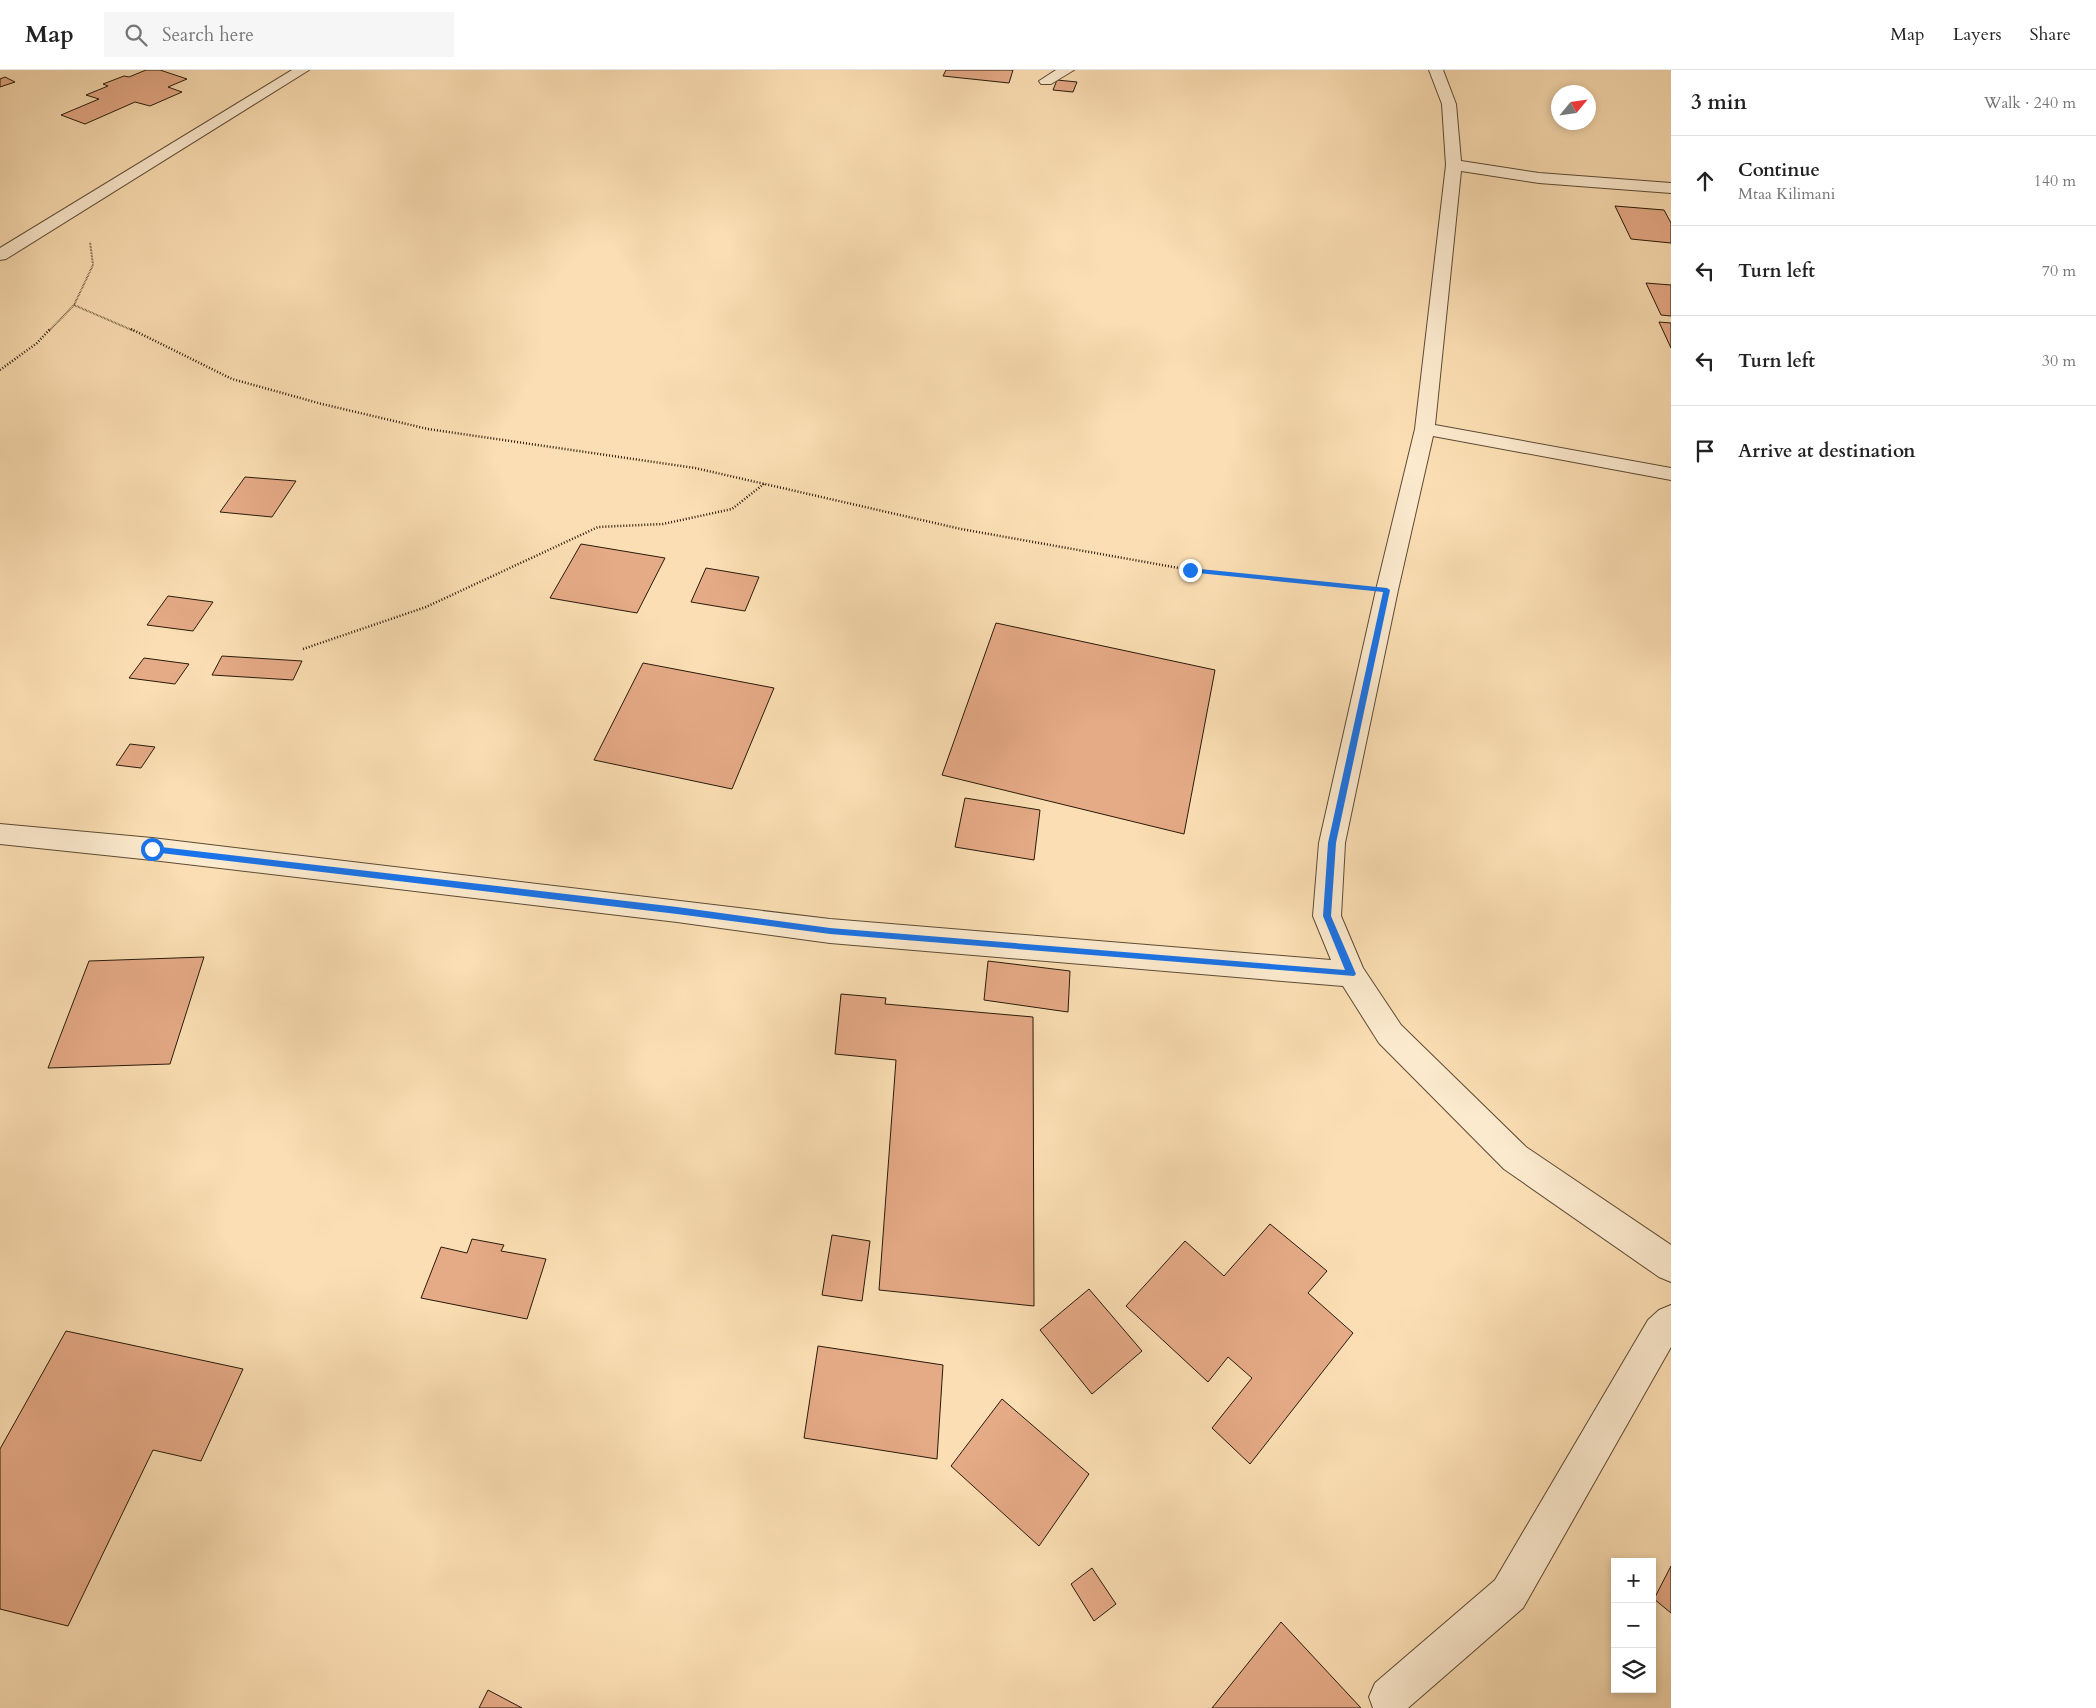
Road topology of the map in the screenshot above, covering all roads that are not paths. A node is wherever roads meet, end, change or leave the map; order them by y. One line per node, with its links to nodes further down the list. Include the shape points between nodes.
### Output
1 (302, 70): 7 (street)
2 (1067, 70): 4 (street)
3 (1436, 70): 5 (street, via 1449,104)
4 (1046, 81)
5 (1454, 165): 6 (street, via 1539,178); 8 (street)
6 (1671, 188)
7 (0, 256)
8 (1426, 429): 9 (street); 11 (street, via 1332,843 1327,916)
9 (1671, 474)
10 (0, 834): 11 (street, via 152,849 830,931)
11 (1351, 974): 12 (street, via 1390,1034 1515,1158)
12 (1671, 1266)
13 (1671, 1322): 14 (street, via 1660,1332 1509,1594)
14 (1390, 1697)

